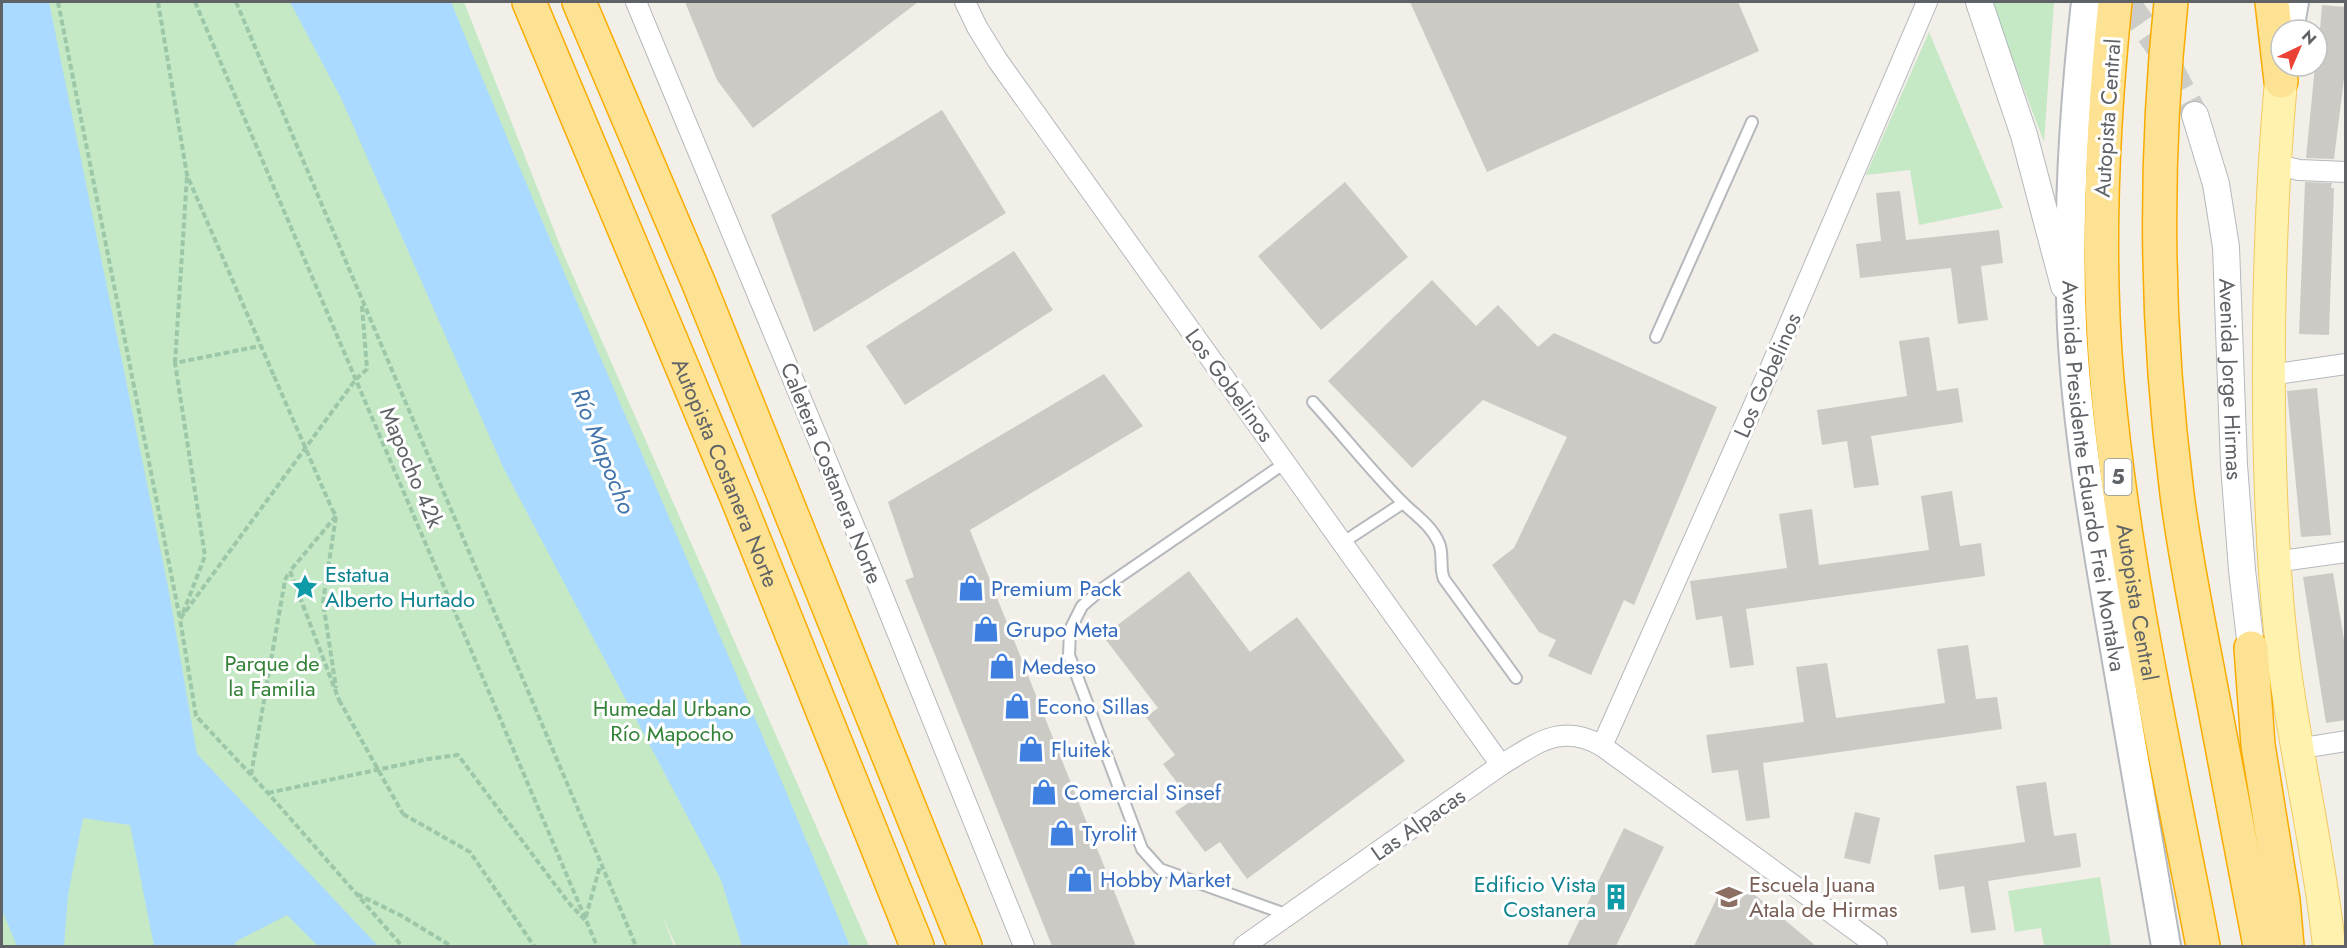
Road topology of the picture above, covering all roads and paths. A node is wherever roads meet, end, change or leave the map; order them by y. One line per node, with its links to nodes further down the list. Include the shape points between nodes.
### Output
1 (58, 2): 40 (path)
2 (158, 2): 23 (path)
3 (195, 2): 31 (path, Mapocho 42k)
4 (236, 2): 24 (path)
5 (529, 2): 60 (highway, Autopista Costanera Norte, via 738,500)
6 (579, 2): 61 (highway, Autopista Costanera Norte, via 699,284)
7 (636, 2): 62 (street, Caletera Costanera Norte)
8 (965, 2): 33 (street, Los Gobelinos, via 998,61)
9 (1927, 2): 45 (street, Los Gobelinos, via 1770,369)
10 (1979, 2): 25 (street, via 2024,135 2054,242)
11 (2086, 2): 25 (main road, Avenida Presidente Eduardo Frei Montalva, via 2073,174)
12 (2115, 2): 66 (highway, Autopista Central / 5, via 2104,123 2101,218 2107,378 2127,544)
13 (2171, 2): 67 (highway, via 2159,199 2160,295 2169,423 2188,567)
14 (2272, 2): 16 (highway)
15 (2294, 2): 17 (main road)
16 (2274, 18)
17 (2291, 18)
18 (2282, 78): 21 (main road)
19 (2195, 115): 41 (street, Avenida Jorge Hirmas, via 2216,184 2226,247 2237,517)
20 (1752, 122): 26 (lane)
21 (2274, 164): 22 (street, via 2299,170); 30 (main road)
22 (2346, 172)
23 (187, 175): 27 (path); 28 (path)
24 (361, 301): 31 (path, via 367,369); 50 (path)
25 (2072, 326): 65 (main road, Avenida Presidente Eduardo Frei Montalva, via 2094,525)
26 (1656, 337)
27 (260, 346): 28 (path); 35 (path, bridge)
28 (175, 363): 40 (path, via 205,556)
29 (2346, 364): 30 (street)
30 (2269, 375): 38 (main road)
31 (356, 379): 40 (path); 53 (path, Mapocho 42k)
32 (1313, 402): 34 (lane)
33 (1285, 463): 36 (street, Los Gobelinos); 52 (lane, via 1082,606 1070,630 1069,655 1142,849 1160,869)
34 (1403, 503): 36 (lane); 42 (lane, via 1426,524 1439,544 1444,579)
35 (336, 516): 39 (path); 43 (path, via 323,602)
36 (1342, 543): 47 (street, Los Gobelinos)
37 (2346, 552): 38 (street)
38 (2275, 562): 46 (main road)
39 (290, 571): 43 (path); 48 (path, via 285,580)
40 (180, 619): 48 (path, via 196,716)
41 (2252, 648): 54 (main road); 68 (highway, via 2258,745)
42 (1516, 678)
43 (337, 695): 57 (path, bridge, via 403,814 470,852)
44 (2346, 741): 46 (street)
45 (1602, 746): 47 (street, Las Alpacas, via 1579,736 1556,736); 64 (street, Las Alpacas)
46 (2296, 749): 54 (main road)
47 (1501, 765): 52 (street, Las Alpacas)
48 (251, 775): 49 (path)
49 (268, 793): 51 (path); 53 (path, via 458,755)
50 (600, 866): 53 (path); 59 (path)
51 (353, 892): 55 (path); 56 (path)
52 (1288, 915): 63 (street, Las Alpacas)
53 (585, 920): 58 (path, Mapocho 42k)
54 (2329, 940)
55 (402, 946)
56 (451, 946)
57 (534, 946)
58 (597, 946)
59 (636, 946)
60 (917, 946)
61 (965, 946)
62 (1024, 946)
63 (1244, 946)
64 (1877, 946)
65 (2166, 946)
66 (2204, 946)
67 (2260, 946)
68 (2287, 946)

